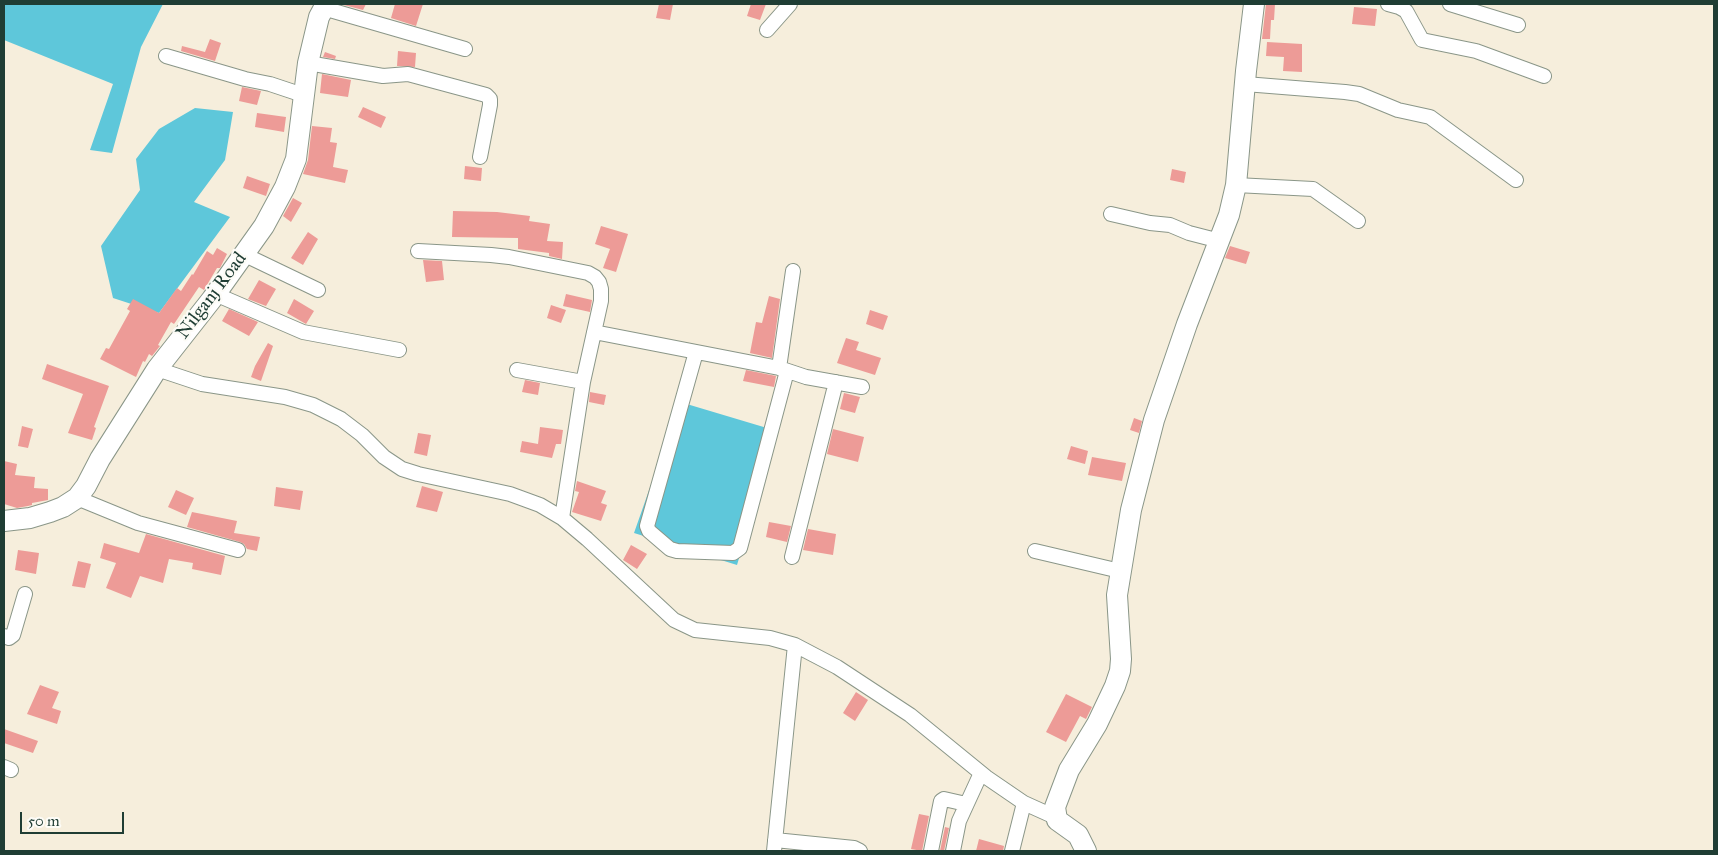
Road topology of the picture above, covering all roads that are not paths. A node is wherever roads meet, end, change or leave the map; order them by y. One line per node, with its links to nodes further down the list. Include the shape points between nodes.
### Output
1 (790, 4): 8 (street)
2 (1254, 4): 13 (street)
3 (1388, 4): 6 (street)
4 (1450, 4): 7 (street)
5 (324, 6): 9 (street); 11 (street, Nilganj Road)
6 (1407, 7): 12 (street, via 1422,40 1476,51)
7 (1518, 25)
8 (767, 30)
9 (465, 49)
10 (166, 56): 14 (street)
11 (308, 63): 14 (street, Nilganj Road); 15 (street, via 384,76 408,74 486,95 490,105)
12 (1544, 76)
13 (1245, 84): 16 (street, via 1359,94 1398,110 1430,117); 17 (street)
14 (303, 95): 22 (street, Nilganj Road, via 296,159 264,226)
15 (480, 157)
16 (1516, 180)
17 (1236, 185): 19 (street, via 1313,189); 20 (street)
18 (1111, 214): 20 (street, via 1150,224 1167,224)
19 (1358, 221)
20 (1220, 241): 41 (street, via 1154,420 1131,510)
21 (418, 250): 26 (street, via 491,255 588,273 595,277 602,289)
22 (243, 254): 24 (street); 25 (street, Nilganj Road)
23 (793, 271): 31 (street)
24 (318, 290)
25 (215, 294): 27 (street, via 303,332); 29 (street, Nilganj Road)
26 (594, 332): 28 (street); 32 (street)
27 (399, 350)
28 (696, 352): 31 (street); 31 (street, via 648,526 648,531 677,552 733,553 740,548)
29 (157, 369): 35 (street, Nilganj Road); 36 (street, via 202,384 313,405 341,419 402,469 526,498)
30 (516, 370): 32 (street)
31 (783, 370): 33 (street)
32 (582, 382): 36 (street)
33 (836, 382): 34 (street); 40 (street)
34 (862, 387)
35 (78, 498): 37 (street, via 50,512); 38 (street, via 138,523)
36 (562, 518): 44 (street, via 683,625)
37 (4, 521)
38 (238, 550)
39 (1035, 550): 41 (street)
40 (792, 557)
41 (1120, 570): 48 (street, via 1117,605 1120,671 1097,724 1069,770 1055,807)
42 (25, 594): 43 (street, via 13,634 9,638)
43 (4, 636)
44 (796, 645): 45 (street, via 837,667 910,715); 49 (street)
45 (981, 773): 46 (street); 47 (street)
46 (1024, 803): 48 (street); 53 (street)
47 (966, 804): 51 (street, via 941,801); 52 (street)
48 (1055, 817): 54 (street, via 1078,835)
49 (774, 846): 50 (street, via 854,848)
50 (860, 851)
51 (931, 851)
52 (953, 851)
53 (1012, 851)
54 (1086, 851)

